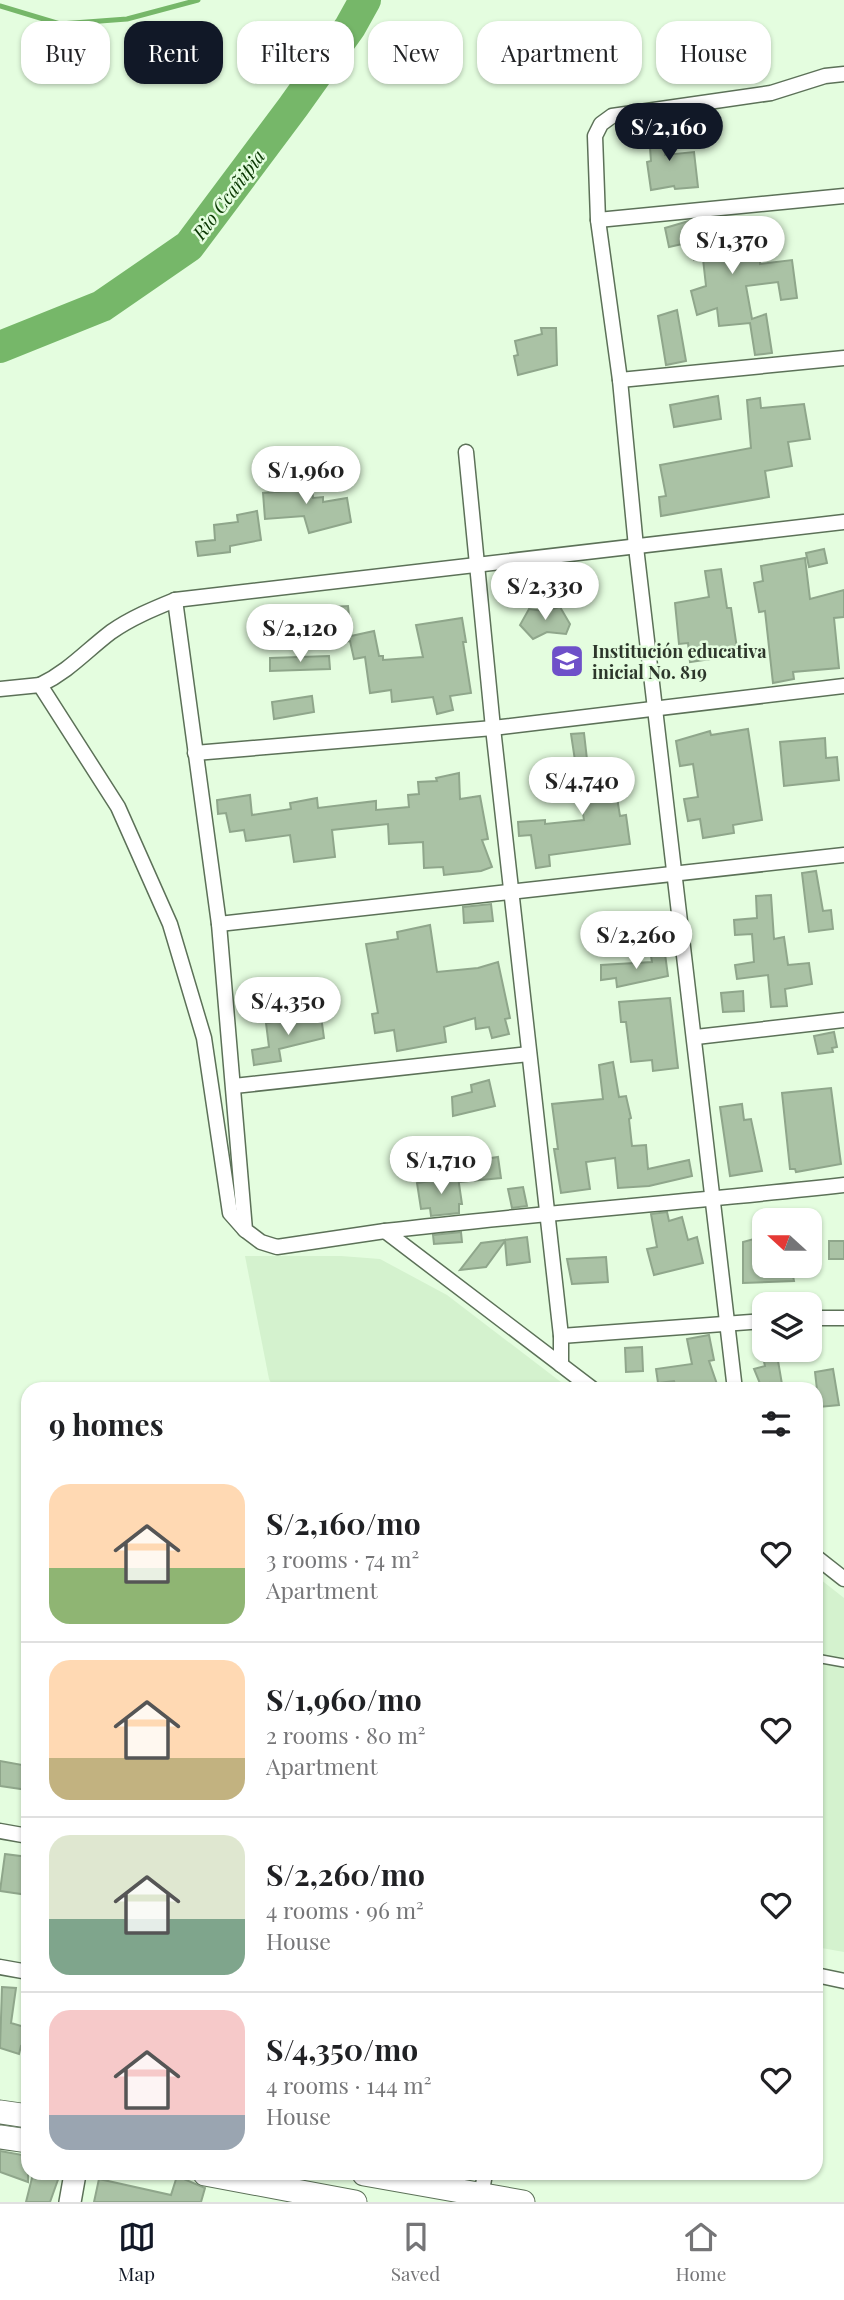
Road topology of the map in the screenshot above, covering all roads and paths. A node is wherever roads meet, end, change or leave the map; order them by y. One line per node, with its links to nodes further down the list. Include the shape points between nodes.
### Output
1 (844, 74): 3 (street, via 771,93 612,116 595,136)
2 (844, 196): 3 (street)
3 (598, 219): 5 (street)
4 (844, 358): 5 (street)
5 (620, 380): 8 (street)
6 (466, 452): 9 (street)
7 (844, 522): 8 (street)
8 (636, 547): 9 (street); 14 (street)
9 (478, 565): 10 (street); 15 (street)
10 (175, 600): 11 (street, via 112,632 64,673); 16 (street)
11 (40, 685): 13 (street); 28 (street, via 118,807 170,924 204,1038 230,1213)
12 (844, 686): 14 (street)
13 (0, 689)
14 (657, 709): 15 (street); 18 (street)
15 (493, 728): 16 (street); 19 (street)
16 (195, 753): 20 (street)
17 (844, 855): 18 (street)
18 (674, 875): 19 (street); 22 (street)
19 (512, 891): 20 (street); 23 (street)
20 (219, 924): 24 (street)
21 (844, 1020): 22 (street)
22 (696, 1037): 26 (street)
23 (529, 1054): 24 (street); 27 (street)
24 (234, 1086): 28 (street)
25 (844, 1185): 26 (street)
26 (713, 1200): 27 (street); 33 (street)
27 (545, 1213): 29 (street); 34 (street)
28 (246, 1230): 29 (street, via 277,1247)
29 (385, 1231): 35 (street)
30 (822, 1318): 31 (street)
31 (844, 1318)
32 (752, 1322): 33 (street)
33 (726, 1323): 34 (street); 37 (street)
34 (561, 1336): 35 (street)
35 (561, 1364): 36 (street)
36 (584, 1382)
37 (734, 1382)
38 (823, 1562): 39 (street)
39 (844, 1579)
40 (823, 1659): 41 (lane)
41 (844, 1663)
42 (0, 1831): 43 (street)
43 (21, 1835)
44 (0, 1967): 45 (street)
45 (21, 1971)
46 (823, 1976): 47 (street)
47 (844, 1981)
48 (0, 2112): 49 (main road)
49 (21, 2115)
50 (0, 2137): 51 (main road)
51 (21, 2140)
52 (74, 2180): 56 (main road)
53 (237, 2180): 57 (main road)
54 (408, 2180): 55 (main road)
55 (482, 2190): 58 (main road)
56 (70, 2202)
57 (355, 2202)
58 (523, 2202)

